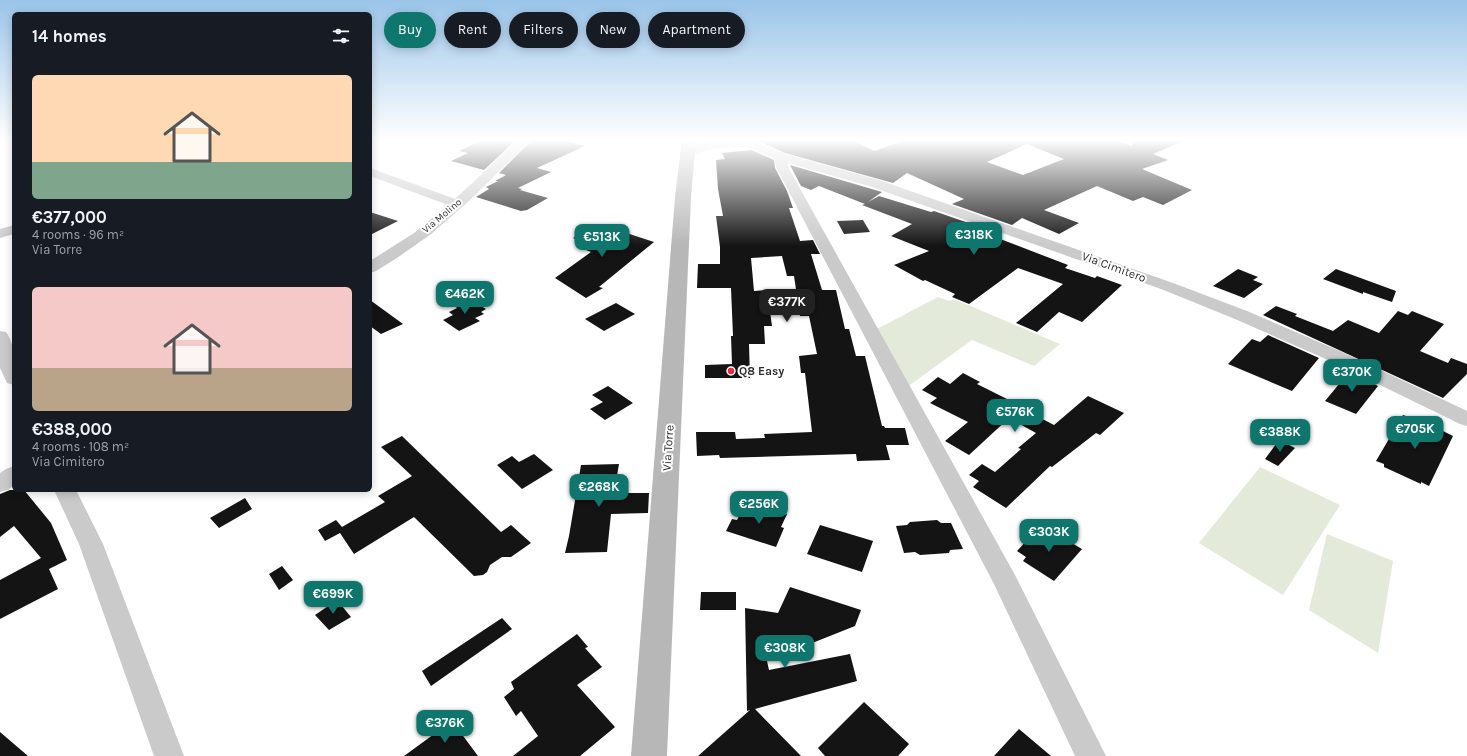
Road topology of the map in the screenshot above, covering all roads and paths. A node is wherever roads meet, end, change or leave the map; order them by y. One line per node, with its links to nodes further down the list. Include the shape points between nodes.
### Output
1 (379, 175): 6 (street)
2 (488, 175): 6 (street, Via Molino)
3 (686, 175): 17 (main road, Via Torre)
4 (786, 175): 18 (street, via 1006,582)
5 (847, 175): 12 (street, Via Cimitero, via 1167,286 1241,315 1342,359)
6 (457, 204): 9 (street, Via Molino, via 426,231)
7 (12, 230): 8 (street)
8 (0, 234)
9 (372, 267)
10 (0, 336): 11 (street)
11 (12, 374)
12 (1467, 419)
13 (12, 475): 14 (street)
14 (0, 484)
15 (66, 492): 16 (street, via 91,544)
16 (169, 756)
17 (649, 756)
18 (1091, 756)

